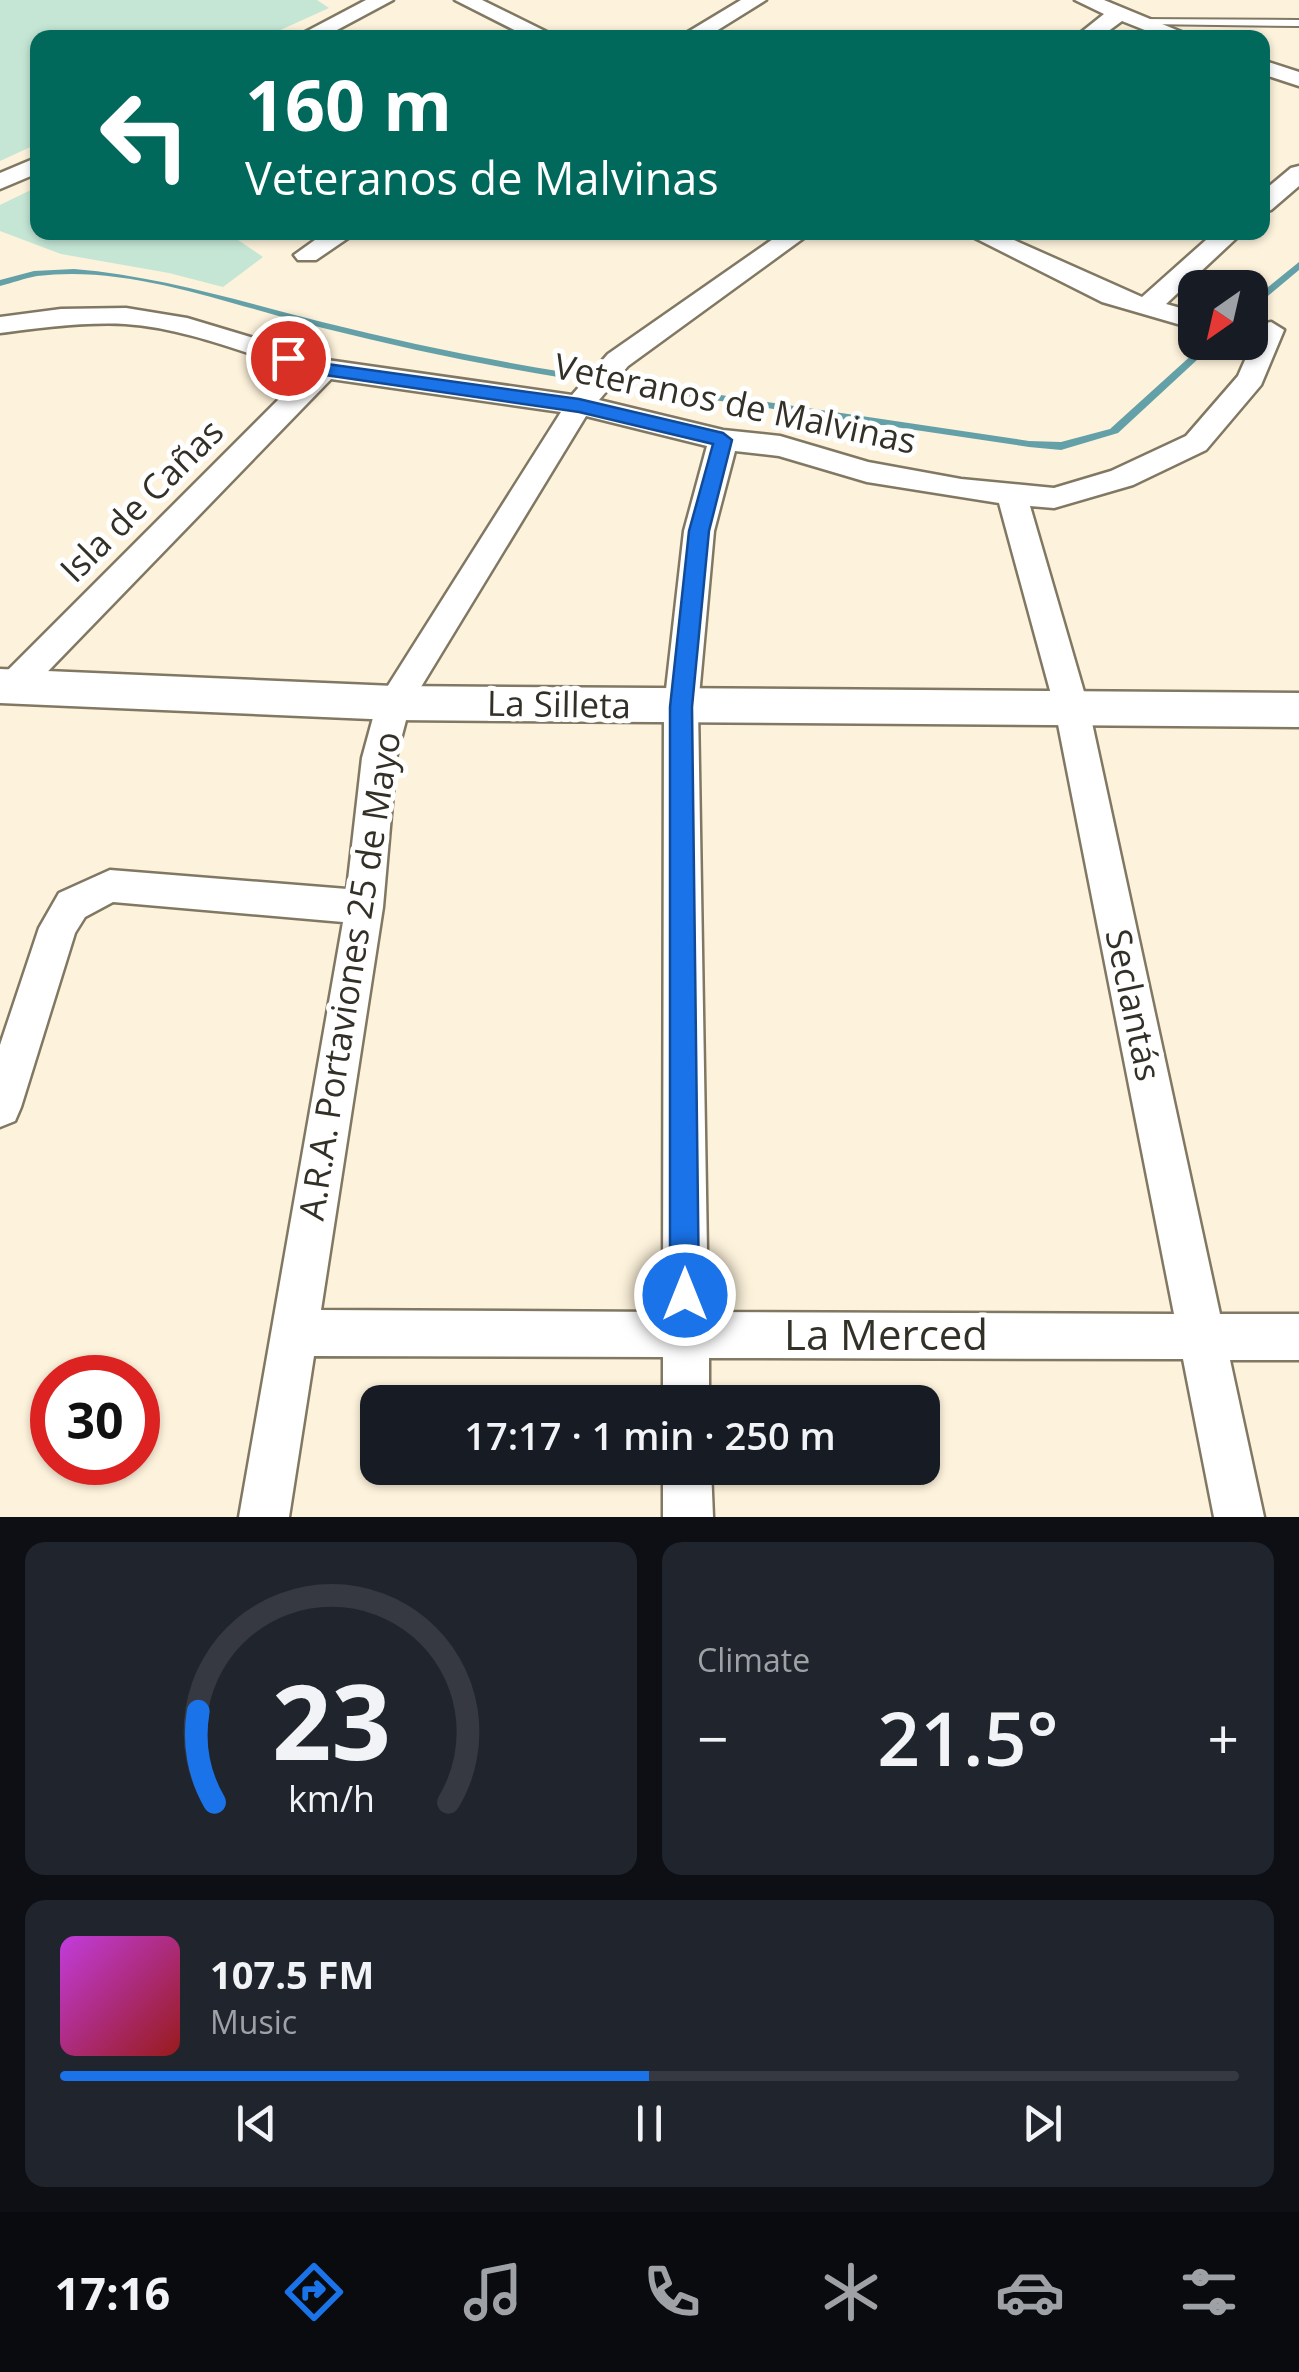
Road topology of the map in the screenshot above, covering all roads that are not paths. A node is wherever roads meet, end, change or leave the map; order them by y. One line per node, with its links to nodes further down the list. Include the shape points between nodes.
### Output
1 (383, 0): 8 (street)
2 (465, 0): 9 (street)
3 (756, 0): 10 (street)
4 (1084, 0): 5 (street)
5 (1128, 6): 6 (street); 11 (street)
6 (1143, 22): 7 (lane); 12 (street)
7 (1299, 23)
8 (321, 30)
9 (531, 30)
10 (702, 30)
11 (1095, 30)
12 (1164, 30)
13 (1270, 69): 14 (street)
14 (1299, 80)
15 (30, 168): 17 (street)
16 (1299, 174): 18 (street)
17 (0, 182)
18 (1270, 198)
19 (332, 240): 23 (street)
20 (789, 240): 29 (street, A.R.A. Portaviones 25 de Mayo, via 618,360)
21 (992, 240): 24 (street)
22 (1222, 240): 24 (street)
23 (307, 255)
24 (1144, 308): 25 (street)
25 (1178, 317)
26 (0, 325): 28 (street, Veteranos de Malvinas, via 126,316 178,324)
27 (1273, 329): 31 (street, Veteranos de Malvinas, via 1250,378 1196,443 1122,478 1054,498)
28 (325, 369): 29 (street, Veteranos de Malvinas); 32 (street, Isla de Cañas)
29 (579, 406): 30 (street, Veteranos de Malvinas); 33 (street, A.R.A. Portaviones 25 de Mayo)
30 (723, 440): 31 (street, Veteranos de Malvinas); 34 (street, via 699,531)
31 (1012, 496): 35 (street, Seclantás)
32 (6, 686): 33 (street, La Silleta)
33 (394, 702): 34 (street, La Silleta); 37 (street, A.R.A. Portaviones 25 de Mayo, via 379,758)
34 (681, 707): 35 (street, La Silleta); 40 (street)
35 (1072, 709): 36 (street, La Silleta); 41 (street, Seclantás)
36 (1299, 710)
37 (364, 907): 38 (street, via 110,886 72,905 58,928); 39 (street, A.R.A. Portaviones 25 de Mayo)
38 (0, 1107)
39 (294, 1332): 40 (street, La Merced); 45 (street, A.R.A. Portaviones 25 de Mayo)
40 (685, 1334): 41 (street, La Merced); 43 (street)
41 (1202, 1336): 42 (street, La Merced); 47 (street, Seclantás)
42 (1299, 1337)
43 (686, 1385)
44 (687, 1485): 46 (street)
45 (264, 1517)
46 (688, 1517)
47 (1239, 1517)

